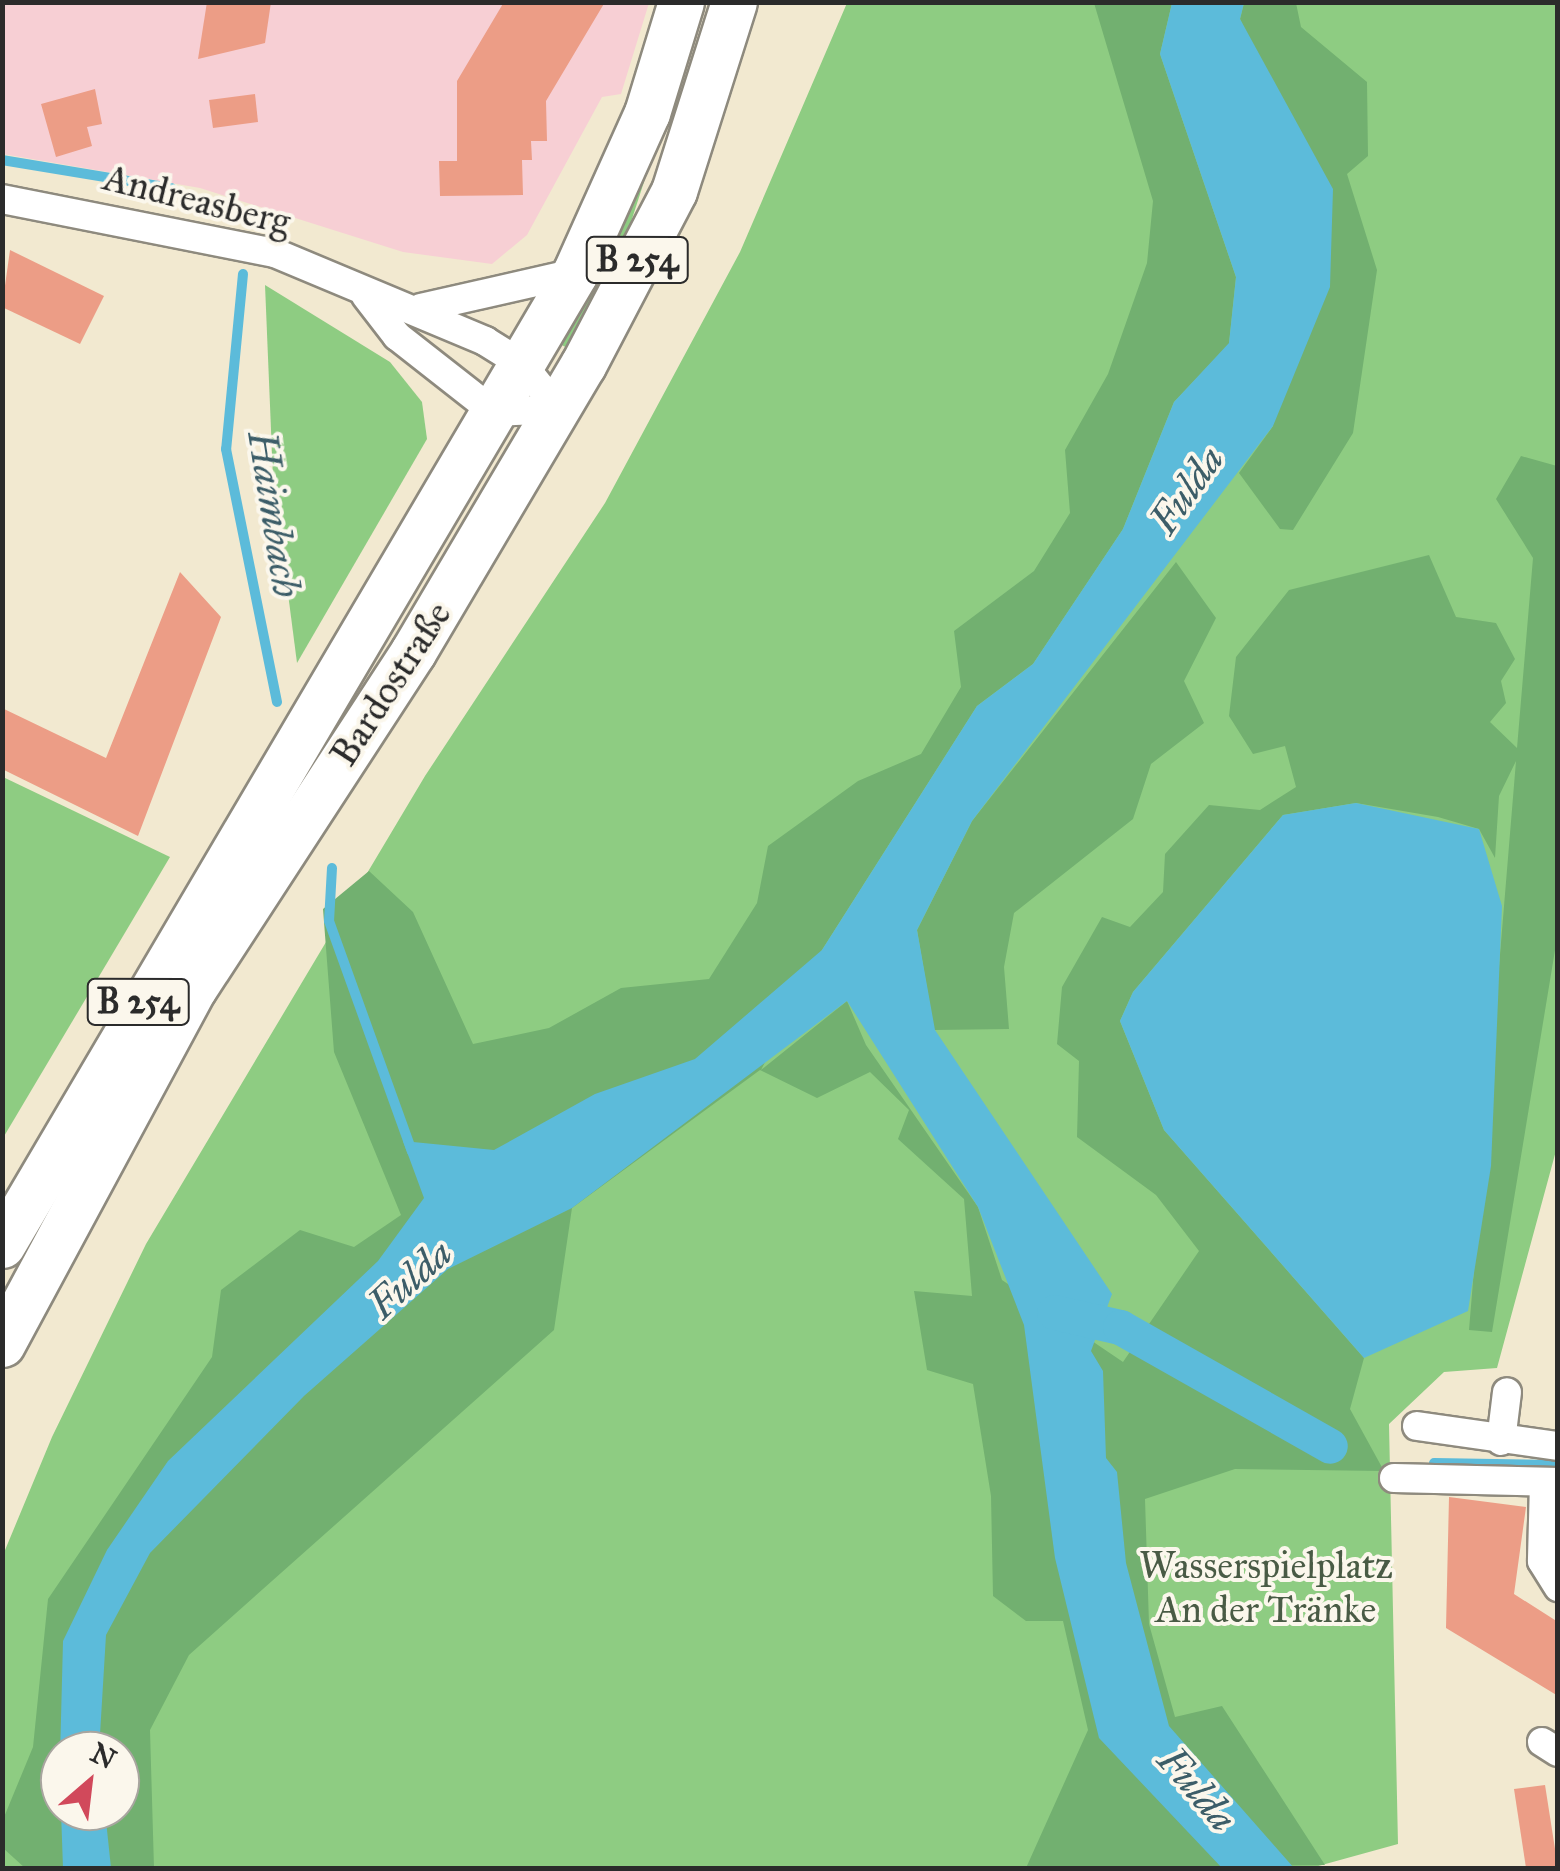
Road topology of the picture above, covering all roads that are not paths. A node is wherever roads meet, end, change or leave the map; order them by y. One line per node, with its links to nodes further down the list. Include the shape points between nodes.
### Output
1 (680, 2): 4 (main road, Bardostraße / B 254, via 647,114)
2 (734, 2): 8 (main road, Bardostraße / B 254, via 674,191)
3 (2, 199): 5 (street, Andreasberg, via 275,253)
4 (575, 273): 6 (street, Andreasberg); 7 (main road, Bardostraße / B 254)
5 (366, 296): 6 (street, Andreasberg); 9 (street, Andreasberg, via 397,336)
6 (421, 308): 7 (street, Andreasberg)
7 (522, 364): 8 (street, Andreasberg); 9 (main road, Bardostraße / B 254)
8 (558, 408): 9 (street); 11 (main road, Bardostraße / B 254, via 413,652 194,988)
9 (494, 412): 10 (main road, Bardostraße / B 254, via 279,762)
10 (2, 1244)
11 (2, 1344)
12 (1507, 1392): 14 (street)
13 (1418, 1426): 14 (street)
14 (1501, 1441): 15 (street)
15 (1558, 1446)
16 (1394, 1478): 17 (street)
17 (1551, 1482): 18 (street, via 1542,1561)
18 (1558, 1587)

